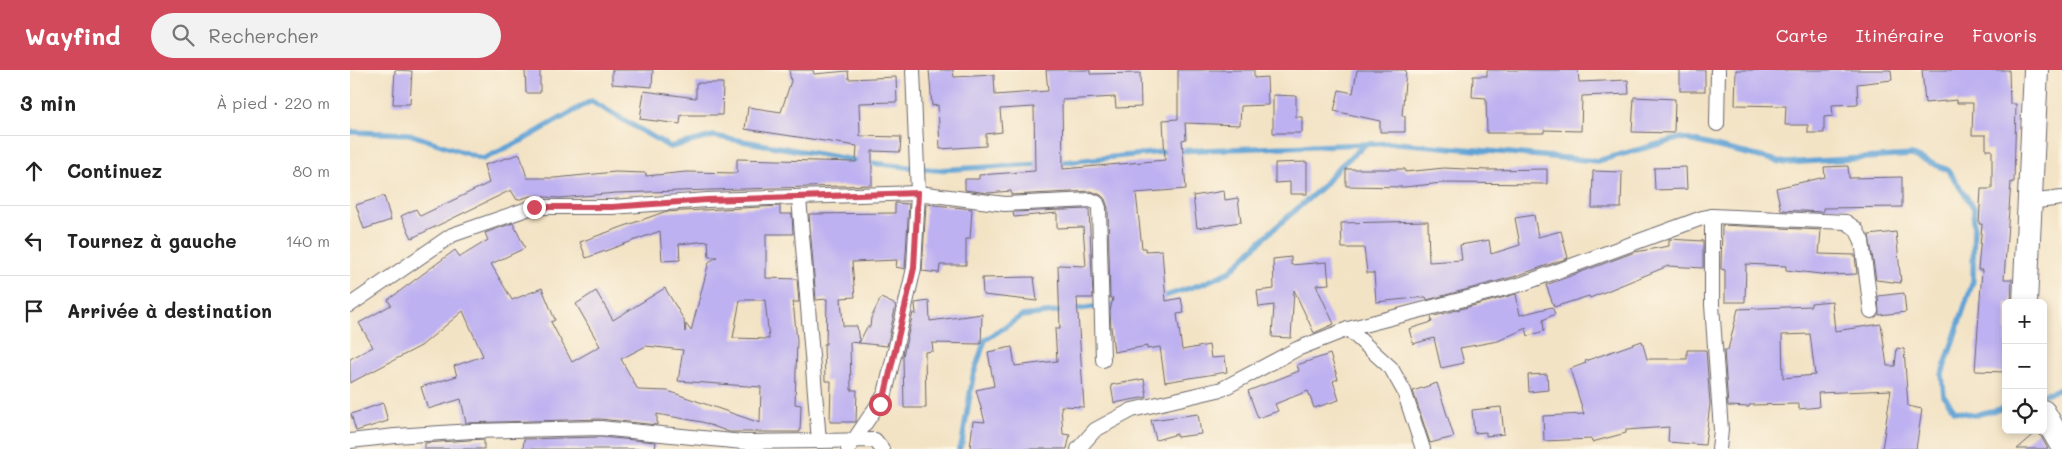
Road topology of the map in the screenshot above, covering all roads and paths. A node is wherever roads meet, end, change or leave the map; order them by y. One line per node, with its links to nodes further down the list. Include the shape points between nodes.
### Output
1 (913, 70): 5 (street)
2 (1718, 70): 4 (street)
3 (2036, 70): 8 (highway)
4 (1717, 124)
5 (918, 187): 6 (street); 14 (street, via 1004,204 1091,200 1097,203); 18 (street, via 914,268 885,394)
6 (799, 198): 11 (street, via 612,207 534,207 452,235); 17 (street)
7 (2062, 198): 8 (street)
8 (2029, 202): 10 (highway)
9 (1712, 216): 12 (street, via 1846,222 1856,229 1862,241); 13 (street, via 1522,284); 23 (street, via 1712,305 1721,430)
10 (2025, 299)
11 (350, 305)
12 (1871, 311)
13 (1348, 329): 21 (street, via 1297,349 1222,389 1132,410 1095,430); 22 (street, via 1391,368 1404,391)
14 (1103, 360)
15 (2047, 419): 19 (highway)
16 (350, 441): 17 (street, via 472,431 600,428 744,442)
17 (819, 441): 18 (street)
18 (851, 445): 20 (street, via 875,440)
19 (2062, 446)
20 (882, 449)
21 (1078, 449)
22 (1423, 449)
23 (1719, 449)

